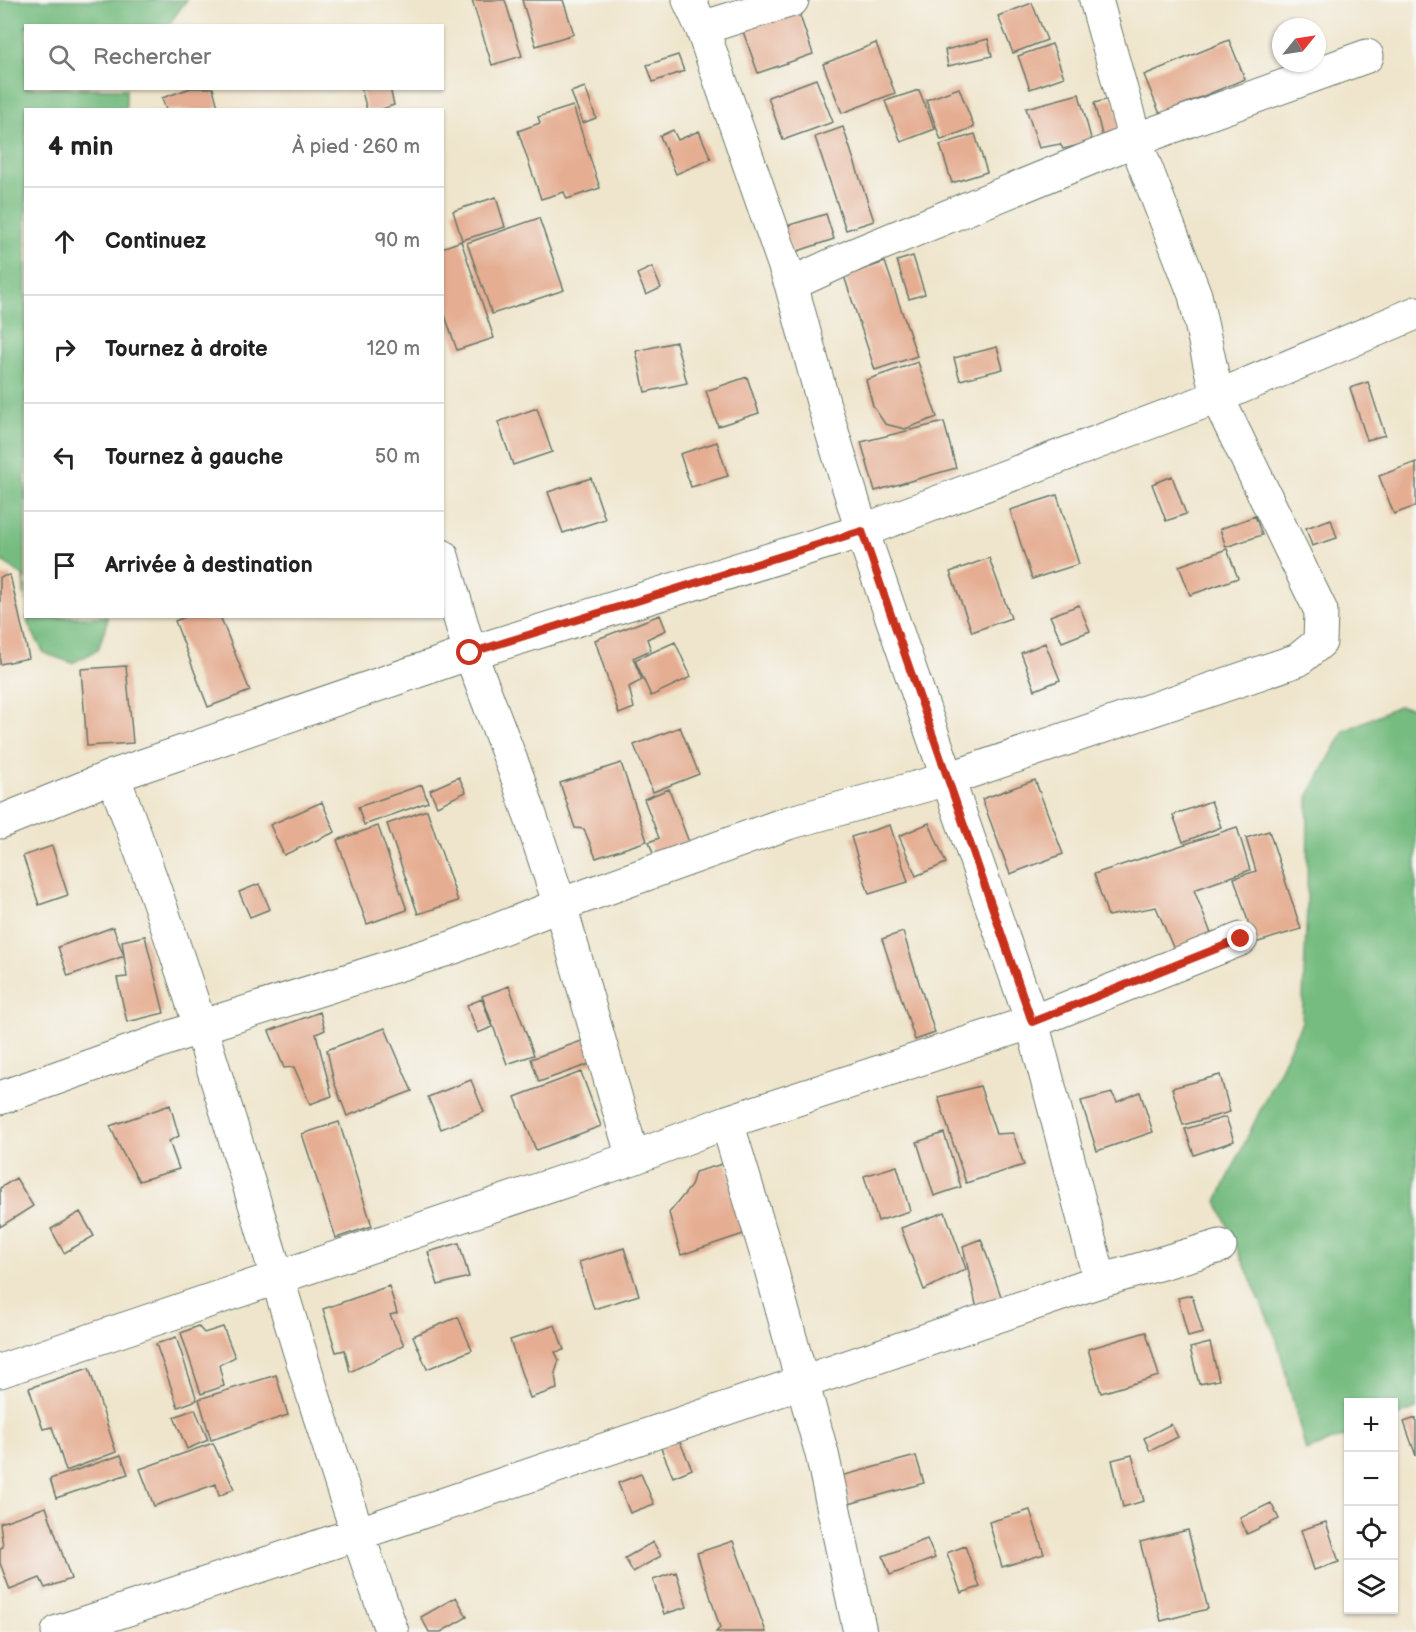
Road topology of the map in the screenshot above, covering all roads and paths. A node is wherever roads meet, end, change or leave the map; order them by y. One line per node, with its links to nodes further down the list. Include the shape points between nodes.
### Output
1 (792, 0): 3 (street)
2 (1096, 0): 5 (street)
3 (695, 14): 6 (street)
4 (1367, 56): 5 (street)
5 (1135, 140): 6 (street); 8 (street, via 1195,295)
6 (791, 284): 9 (street)
7 (1416, 313): 8 (street)
8 (1217, 397): 9 (street); 13 (street, via 1321,611 1320,642 1298,660)
9 (862, 531): 11 (street); 13 (street)
10 (444, 563): 11 (street)
11 (470, 653): 12 (street); 15 (street)
12 (113, 776): 14 (street); 18 (street)
13 (948, 779): 15 (street, via 789,823); 17 (street)
14 (0, 822)
15 (560, 905): 18 (street, via 453,947); 21 (street)
16 (1241, 939): 17 (street)
17 (1032, 1022): 20 (street); 24 (street)
18 (201, 1027): 19 (street); 23 (street)
19 (0, 1098)
20 (727, 1122): 21 (street); 26 (street)
21 (633, 1158): 23 (street)
22 (1220, 1246): 24 (street)
23 (278, 1278): 25 (street); 27 (street)
24 (1100, 1281): 26 (street)
25 (0, 1371)
26 (802, 1381): 27 (street); 30 (street, via 822,1454)
27 (357, 1534): 28 (street); 29 (street)
28 (58, 1632)
29 (392, 1632)
30 (860, 1632)

